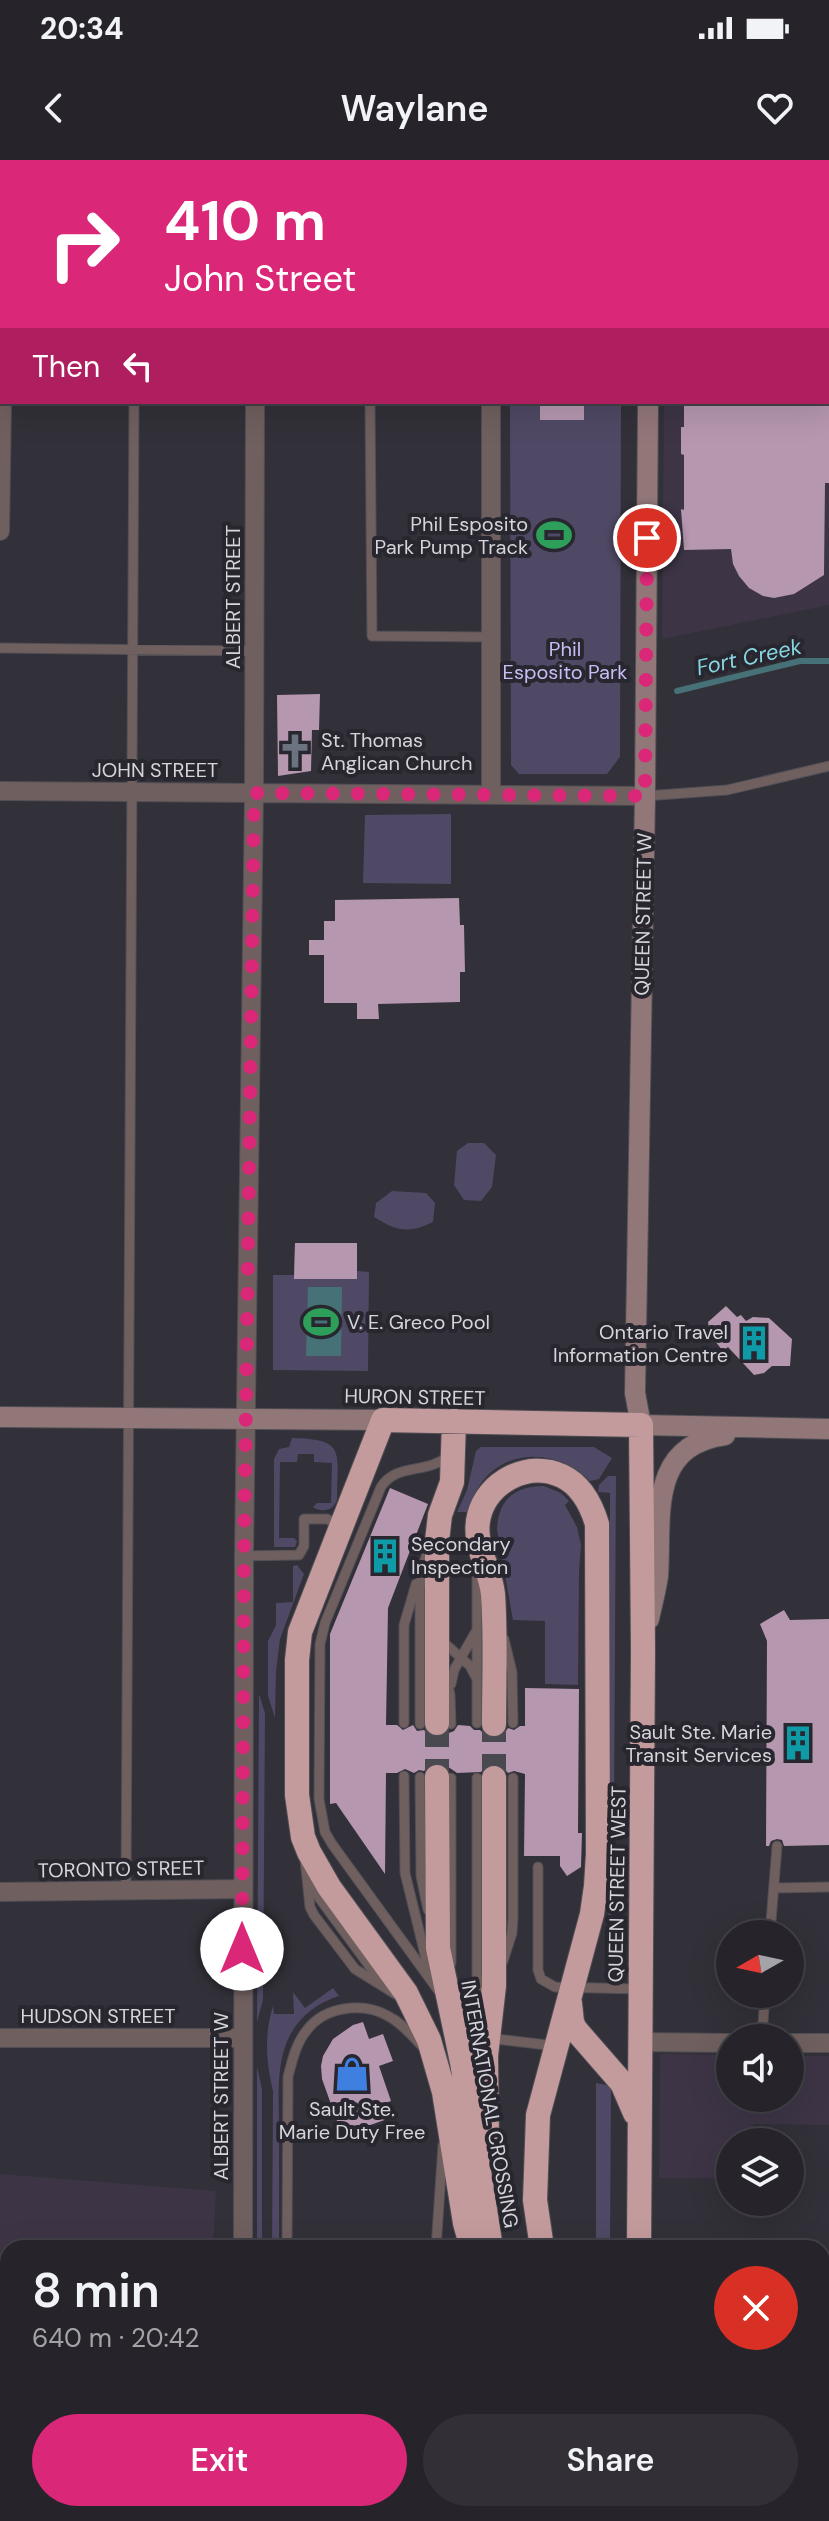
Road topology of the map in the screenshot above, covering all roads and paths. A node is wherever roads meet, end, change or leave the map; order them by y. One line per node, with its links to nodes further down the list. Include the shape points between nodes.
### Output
1 (2, 404): 7 (street)
2 (134, 404): 10 (lane)
3 (255, 404): 11 (street, ALBERT STREET)
4 (370, 404): 8 (lane, via 372,636)
5 (491, 404): 8 (street)
6 (648, 404): 17 (main road, QUEEN STREET W)
7 (0, 531)
8 (491, 637): 16 (street)
9 (0, 648): 10 (lane)
10 (132, 648): 11 (lane); 14 (lane)
11 (255, 651): 15 (street, ALBERT STREET)
12 (829, 766): 17 (lane, via 727,790)
13 (0, 791): 14 (street, JOHN STREET)
14 (131, 792): 15 (street, JOHN STREET); 19 (lane)
15 (254, 793): 16 (street, JOHN STREET); 20 (street, ALBERT STREET W)
16 (491, 793): 17 (street, JOHN STREET)
17 (645, 796): 23 (main road, QUEEN STREET W, via 635,1378)
18 (0, 1417): 19 (main road, HURON STREET)
19 (127, 1418): 20 (main road, HURON STREET); 50 (lane)
20 (246, 1419): 21 (main road, HURON STREET); 31 (street, ALBERT STREET W)
21 (383, 1420): 22 (highway, HURON STREET); 27 (highway)
22 (454, 1421): 23 (highway, HURON STREET); 26 (highway)
23 (641, 1425): 24 (main road, HURON STREET); 35 (highway, QUEEN STREET WEST)
24 (773, 1428): 25 (main road, HURON STREET); 35 (main road, via 700,1441 668,1472 659,1505 658,1578)
25 (829, 1429)
26 (454, 1446): 27 (lane, via 440,1463 402,1470); 28 (highway, via 452,1482)
27 (364, 1500): 29 (highway); 53 (lane, via 322,1634 321,1817 332,1844)
28 (440, 1515): 32 (lane); 34 (highway)
29 (342, 1526): 31 (lane, via 327,1519 304,1519 299,1555); 44 (highway, via 298,1645 297,1795)
30 (477, 1531): 33 (lane); 40 (highway, via 492,1590); 54 (highway, via 490,1492 510,1477 538,1471 573,1484 597,1524 598,1854 592,1914)
31 (244, 1556): 49 (street, ALBERT STREET W)
32 (424, 1561): 38 (lane, via 420,1588); 39 (lane, via 404,1625)
33 (477, 1627): 36 (lane); 37 (lane)
34 (437, 1632): 36 (lane); 38 (highway)
35 (643, 1650): 55 (highway, QUEEN STREET WEST)
36 (461, 1658): 37 (lane, via 474,1670); 38 (lane)
37 (478, 1684): 40 (lane)
38 (440, 1719)
39 (404, 1723)
40 (495, 1723)
41 (404, 1776): 53 (lane, via 405,1873 423,1955)
42 (436, 1777): 53 (highway, INTERNATIONAL CROSSING); 65 (lane)
43 (494, 1778): 64 (highway, via 494,1986); 64 (lane, via 477,1974)
44 (303, 1837): 56 (highway, via 324,1879 393,1972); 56 (lane, via 310,1907 348,1962 394,1993)
45 (777, 1846): 48 (lane)
46 (538, 1867): 54 (lane, via 538,1970 548,1984)
47 (829, 1887): 48 (lane)
48 (774, 1888): 52 (lane)
49 (242, 1889): 50 (street, TORONTO STREET); 58 (street, ALBERT STREET W)
50 (126, 1890): 51 (street, TORONTO STREET)
51 (0, 1892)
52 (771, 1920)
53 (437, 1975): 65 (highway, INTERNATIONAL CROSSING)
54 (571, 1988): 55 (lane); 63 (highway); 67 (highway, via 575,2029 622,2083)
55 (639, 1989): 59 (highway, QUEEN STREET WEST)
56 (418, 2017): 66 (highway)
57 (0, 2038): 58 (street, HUDSON STREET)
58 (243, 2038): 69 (street, ALBERT STREET W)
59 (639, 2042): 60 (street); 67 (highway, QUEEN STREET WEST)
60 (716, 2043)
61 (804, 2043): 62 (street)
62 (829, 2043)
63 (555, 2046): 64 (lane); 73 (highway, via 536,2134 535,2200)
64 (487, 2047): 68 (highway)
65 (462, 2062): 68 (highway, INTERNATIONAL CROSSING)
66 (446, 2103): 70 (lane, via 422,2046 400,2023 369,2009 347,2008 314,2022 301,2039 288,2077); 71 (lane); 72 (highway)
67 (639, 2131): 74 (highway, QUEEN STREET WEST)
68 (489, 2238)
69 (243, 2240)
70 (287, 2240)
71 (436, 2240)
72 (470, 2240)
73 (541, 2240)
74 (639, 2240)

